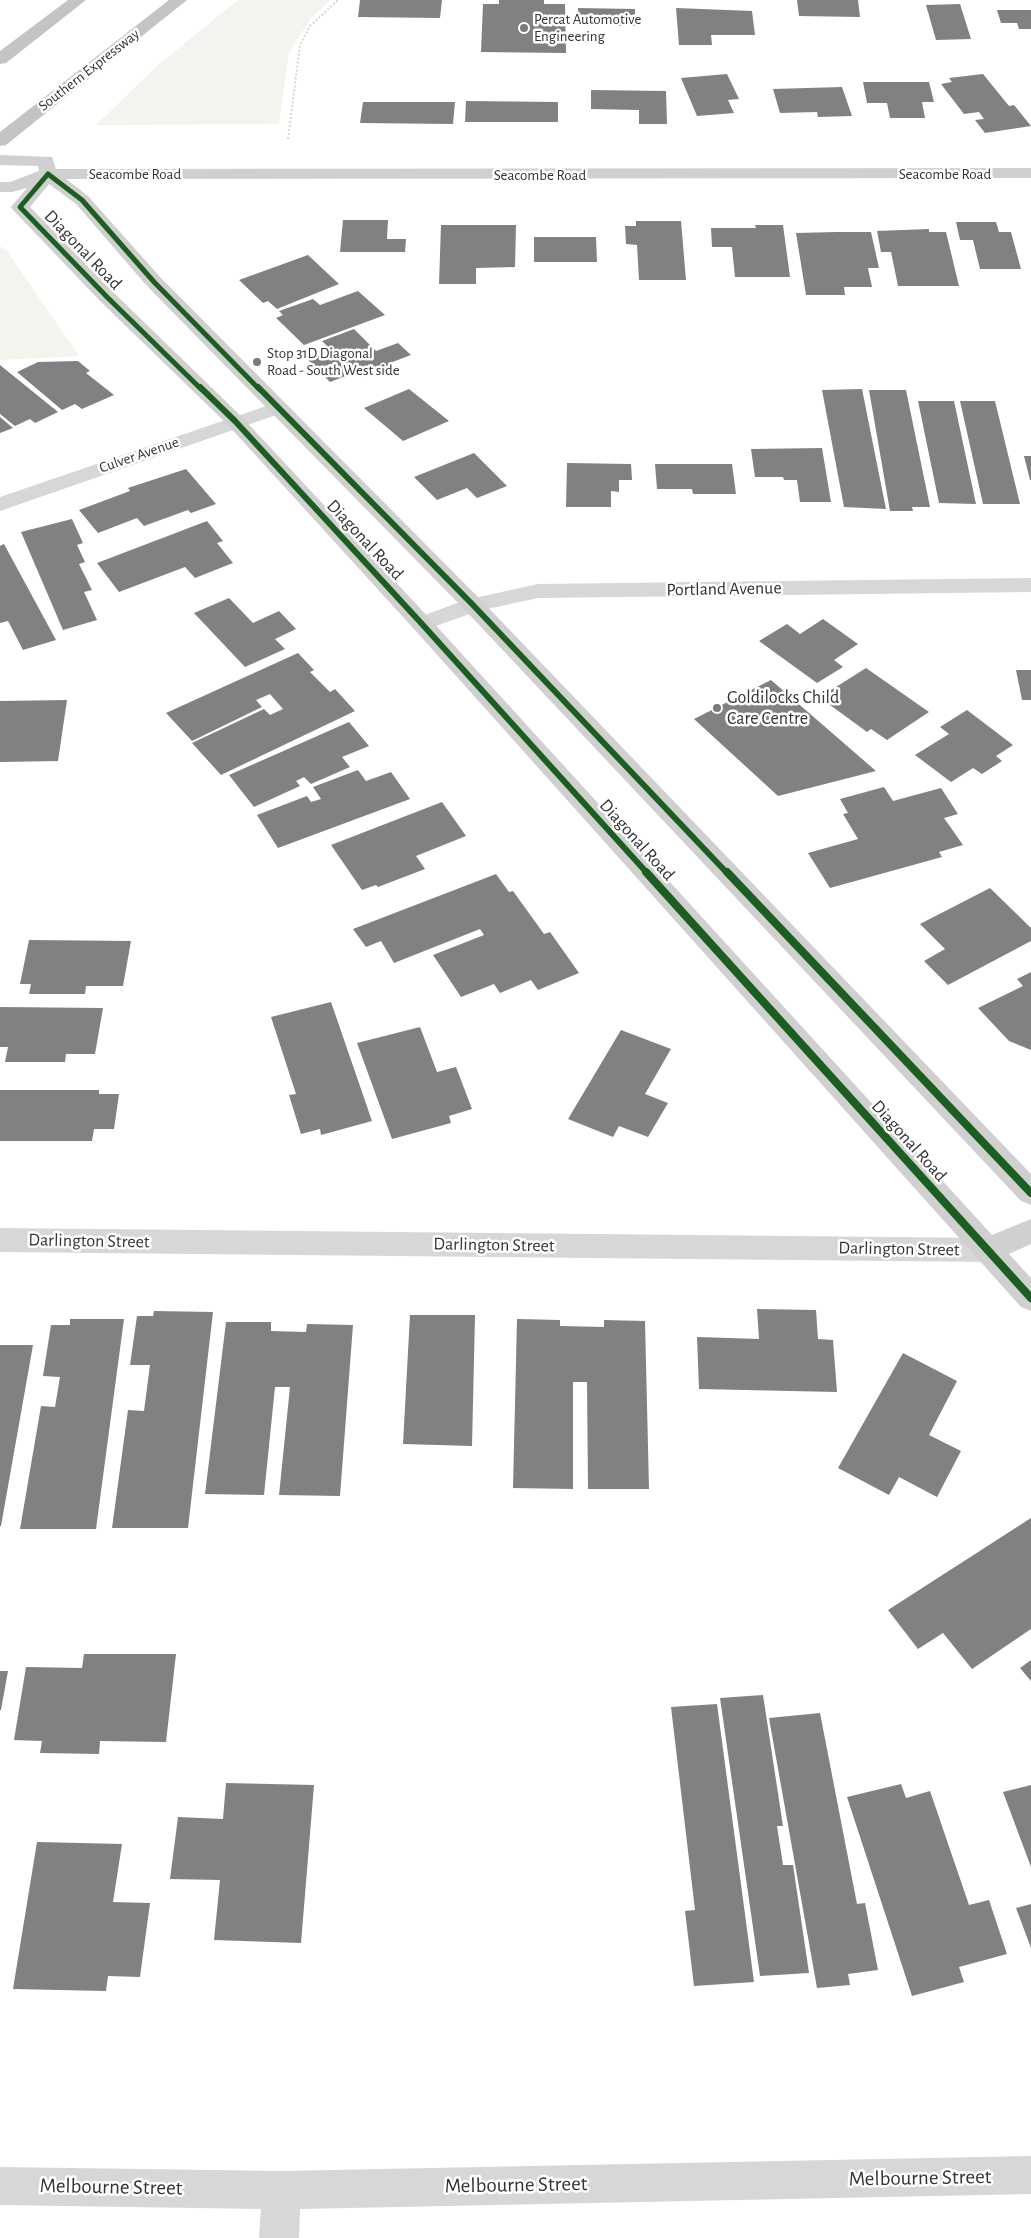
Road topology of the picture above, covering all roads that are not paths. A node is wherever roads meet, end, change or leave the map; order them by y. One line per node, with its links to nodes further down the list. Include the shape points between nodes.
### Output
1 (78, 0): 3 (highway)
2 (179, 0): 4 (highway, Southern Expressway)
3 (0, 59)
4 (0, 141)
5 (0, 160): 6 (main road, Seacombe Road)
6 (47, 167): 7 (main road, Seacombe Road); 8 (main road, Seacombe Road); 9 (main road, Diagonal Road); 10 (main road, Diagonal Road, via 20,207)
7 (1031, 174)
8 (6, 187)
9 (278, 408): 10 (street, Culver Avenue); 13 (main road, Diagonal Road)
10 (235, 422): 11 (street, Culver Avenue); 14 (main road, Diagonal Road)
11 (0, 504)
12 (1031, 585): 13 (street, Portland Avenue, via 538,591)
13 (473, 605): 14 (street, Portland Avenue); 15 (main road, Diagonal Road)
14 (422, 624): 18 (main road, Diagonal Road)
15 (1031, 1193)
16 (1031, 1231): 18 (main road)
17 (0, 1240): 18 (street, Darlington Street)
18 (988, 1250): 19 (main road, Diagonal Road)
19 (1031, 1298)
20 (1031, 2175): 22 (street, Melbourne Street)
21 (0, 2186): 22 (street, Melbourne Street)
22 (282, 2190): 23 (street)
23 (279, 2238)

